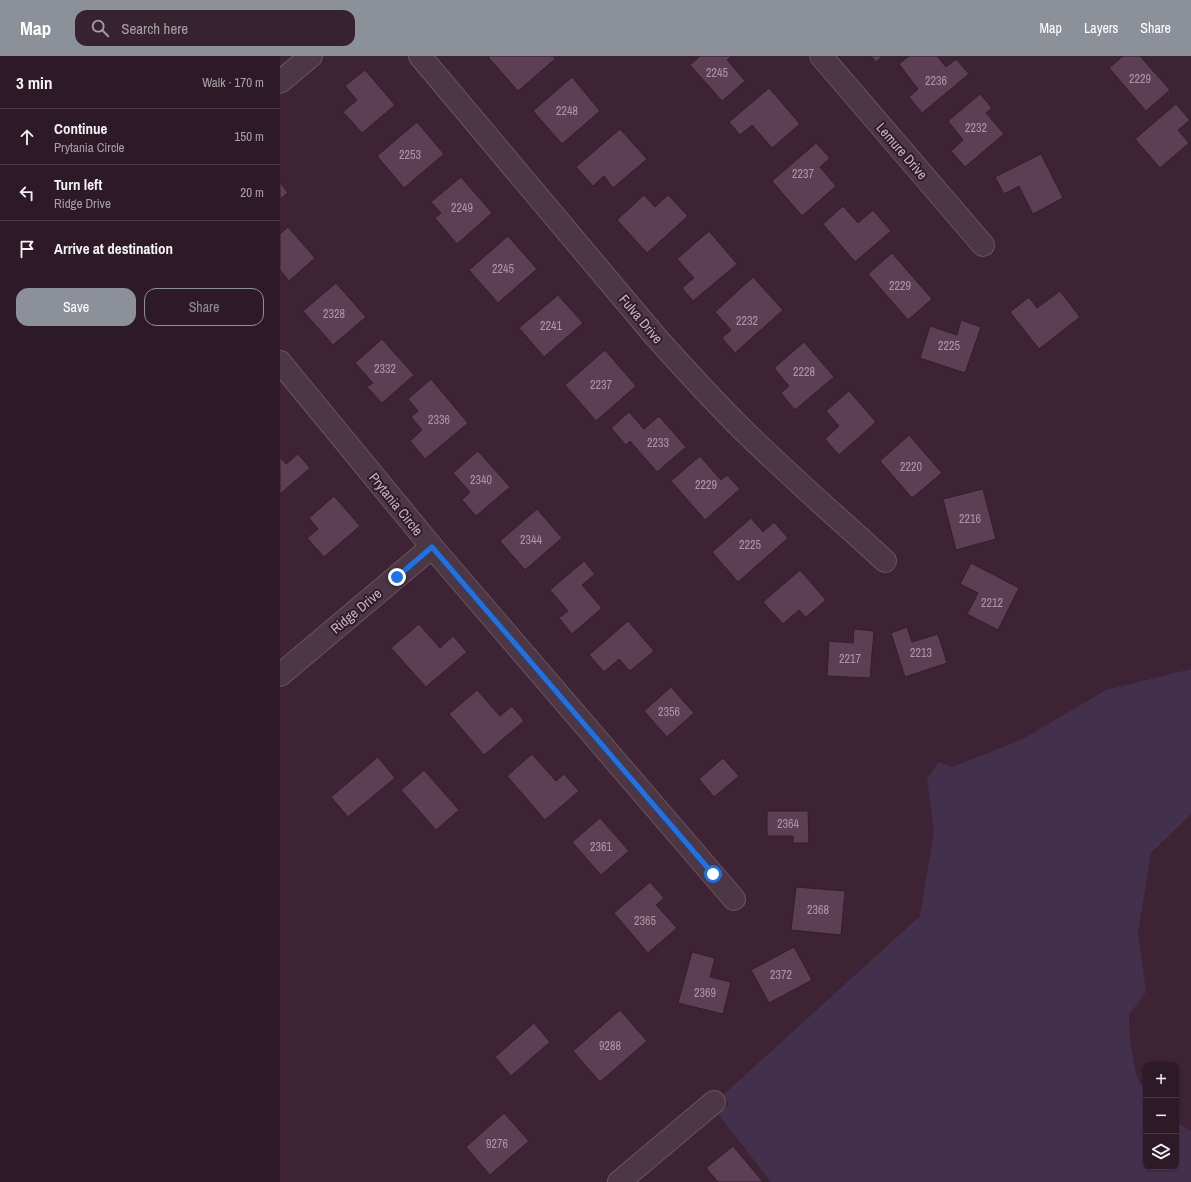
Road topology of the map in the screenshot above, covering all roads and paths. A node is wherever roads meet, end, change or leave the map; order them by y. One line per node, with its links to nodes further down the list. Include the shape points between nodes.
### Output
1 (311, 56): 4 (street)
2 (420, 56): 8 (street, Fulva Drive, via 691,378 783,468)
3 (821, 56): 5 (street, Lemure Drive)
4 (280, 82)
5 (983, 245)
6 (280, 362): 7 (street, Prytania Circle)
7 (432, 547): 9 (street, Ridge Drive); 10 (street, Prytania Circle)
8 (885, 561)
9 (280, 675)
10 (734, 899)
11 (714, 1102): 12 (street)
12 (619, 1182)

